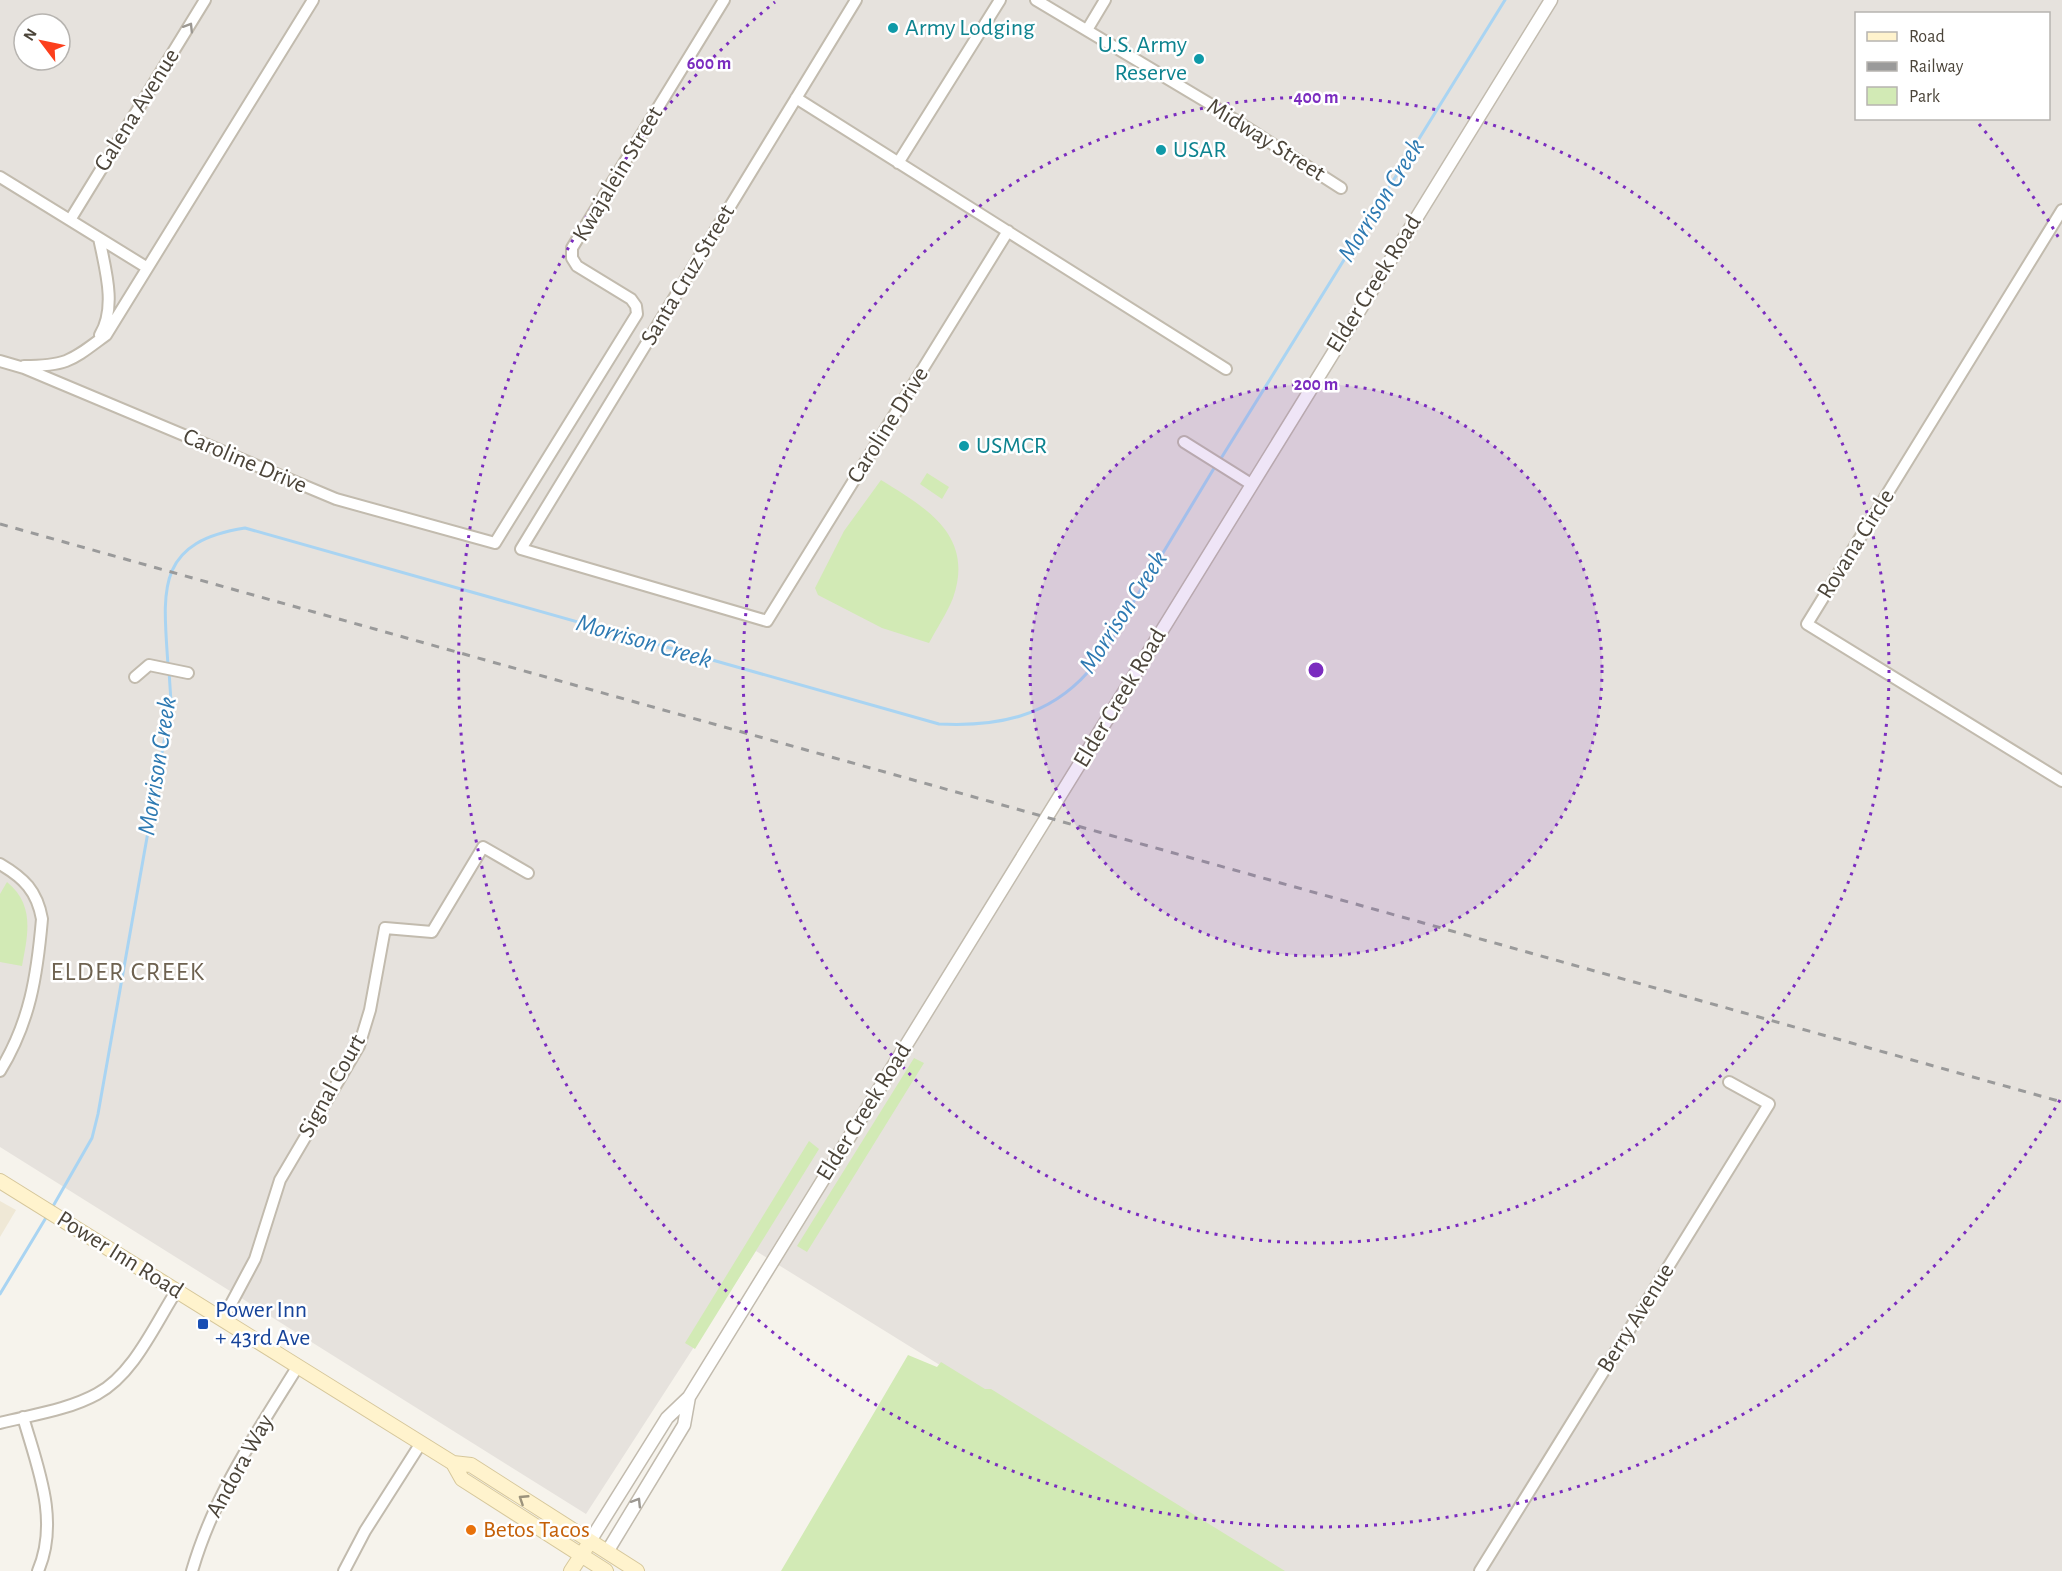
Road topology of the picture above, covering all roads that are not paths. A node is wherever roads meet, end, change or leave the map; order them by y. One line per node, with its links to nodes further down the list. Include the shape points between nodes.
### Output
1 (205, 0): 15 (street, Galena Avenue, one-way to 1)
2 (313, 0): 18 (street)
3 (724, 0): 25 (street, Kwajalein Street, via 572,248 572,258 578,266 631,298 637,314)
4 (856, 0): 10 (street, Santa Cruz Street)
5 (1000, 0): 11 (street)
6 (1036, 0): 9 (street, Midway Street)
7 (1105, 0): 9 (street)
8 (1551, 0): 24 (street, Elder Creek Road)
9 (1087, 30): 13 (street, Midway Street)
10 (796, 98): 11 (street); 26 (street, Santa Cruz Street)
11 (898, 163): 16 (street)
12 (0, 177): 15 (street)
13 (1341, 188)
14 (2062, 210): 29 (street, Rovana Circle, via 1807,624)
15 (70, 220): 17 (street)
16 (1008, 231): 22 (street); 26 (street, Caroline Drive, via 767,621)
17 (99, 238): 18 (street); 19 (street, via 108,278 107,320)
18 (146, 267): 19 (street, via 114,324)
19 (94, 343): 21 (street, via 76,358 54,366)
20 (0, 361): 21 (street, Caroline Drive)
21 (15, 365): 25 (street, Caroline Drive, via 336,499)
22 (1226, 369)
23 (1184, 442): 24 (street)
24 (1251, 484): 38 (street, Elder Creek Road)
25 (495, 543)
26 (520, 549)
27 (188, 673): 28 (street, via 149,665)
28 (135, 677)
29 (2062, 782)
30 (0, 864): 32 (street, via 31,888 42,919 28,1013)
31 (528, 873): 36 (street, Signal Court, via 483,847 432,932 385,928 359,1046 280,1180 255,1259)
32 (0, 1071)
33 (1729, 1082): 52 (street, Berry Avenue, via 1769,1104)
34 (0, 1181): 35 (main road, Power Inn Road)
35 (177, 1290): 36 (main road, Power Inn Road); 39 (street, via 129,1365 111,1385 83,1401)
36 (223, 1319): 37 (main road, Power Inn Road)
37 (298, 1366): 41 (main road, Power Inn Road); 48 (street, Andora Way, via 218,1498)
38 (689, 1397): 43 (street, Elder Creek Road, via 667,1418); 44 (street, Elder Creek Road, one-way to 38, via 684,1425)
39 (23, 1417): 40 (street); 47 (street, via 46,1504 47,1540)
40 (0, 1423)
41 (421, 1443): 42 (main road, Power Inn Road); 49 (street)
42 (453, 1463): 43 (main road, Power Inn Road, one-way to 42, via 471,1465); 45 (main road, Power Inn Road, via 462,1479)
43 (590, 1541): 44 (main road, Power Inn Road); 45 (main road, Elder Creek Road)
44 (607, 1552): 46 (main road, Elder Creek Road); 51 (main road, Power Inn Road)
45 (581, 1555): 46 (main road, Power Inn Road); 50 (main road, Elder Creek Road)
46 (600, 1569)
47 (38, 1571)
48 (192, 1571)
49 (344, 1571)
50 (571, 1571)
51 (638, 1571)
52 (1480, 1571)

